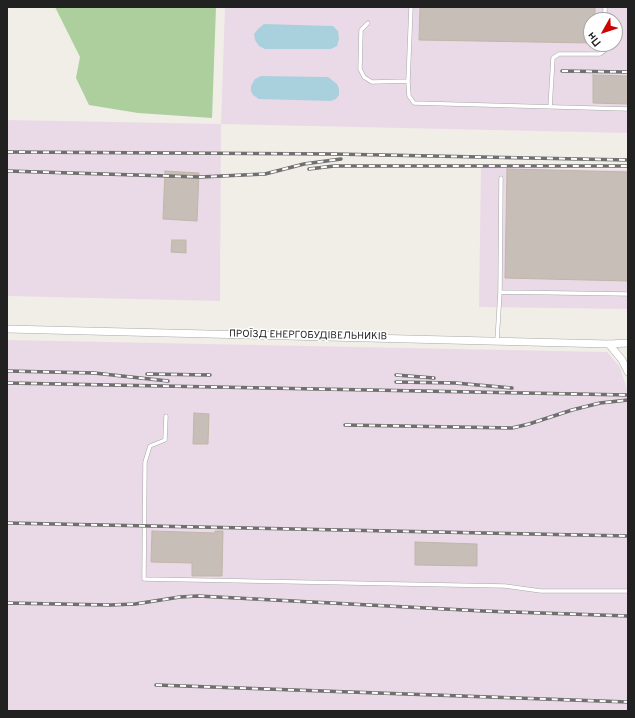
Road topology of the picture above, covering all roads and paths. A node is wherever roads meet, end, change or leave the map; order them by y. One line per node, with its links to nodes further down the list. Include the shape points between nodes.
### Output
1 (411, 7): 4 (lane)
2 (368, 23): 4 (lane, via 361,30 360,69 364,78 372,82)
3 (602, 52): 5 (lane, via 559,54 553,58)
4 (408, 81): 5 (lane, via 409,96 414,103)
5 (550, 106): 6 (lane)
6 (628, 109)
7 (501, 178): 8 (lane)
8 (500, 292): 9 (lane); 11 (lane)
9 (628, 294)
10 (7, 328): 11 (street, ПРОЇЗД ЕНЕРГОБУДІВЕЛЬНИКІВ)
11 (497, 341): 13 (street, ПРОЇЗД ЕНЕРГОБУДІВЕЛЬНИКІВ)
12 (628, 343): 13 (street, ПРОЇЗД ЕНЕРГОБУДІВЕЛЬНИКІВ)
13 (609, 344): 14 (street)
14 (628, 372)
15 (166, 416): 16 (lane, via 165,440 150,446 144,462 144,579 505,586 541,591)
16 (628, 591)

